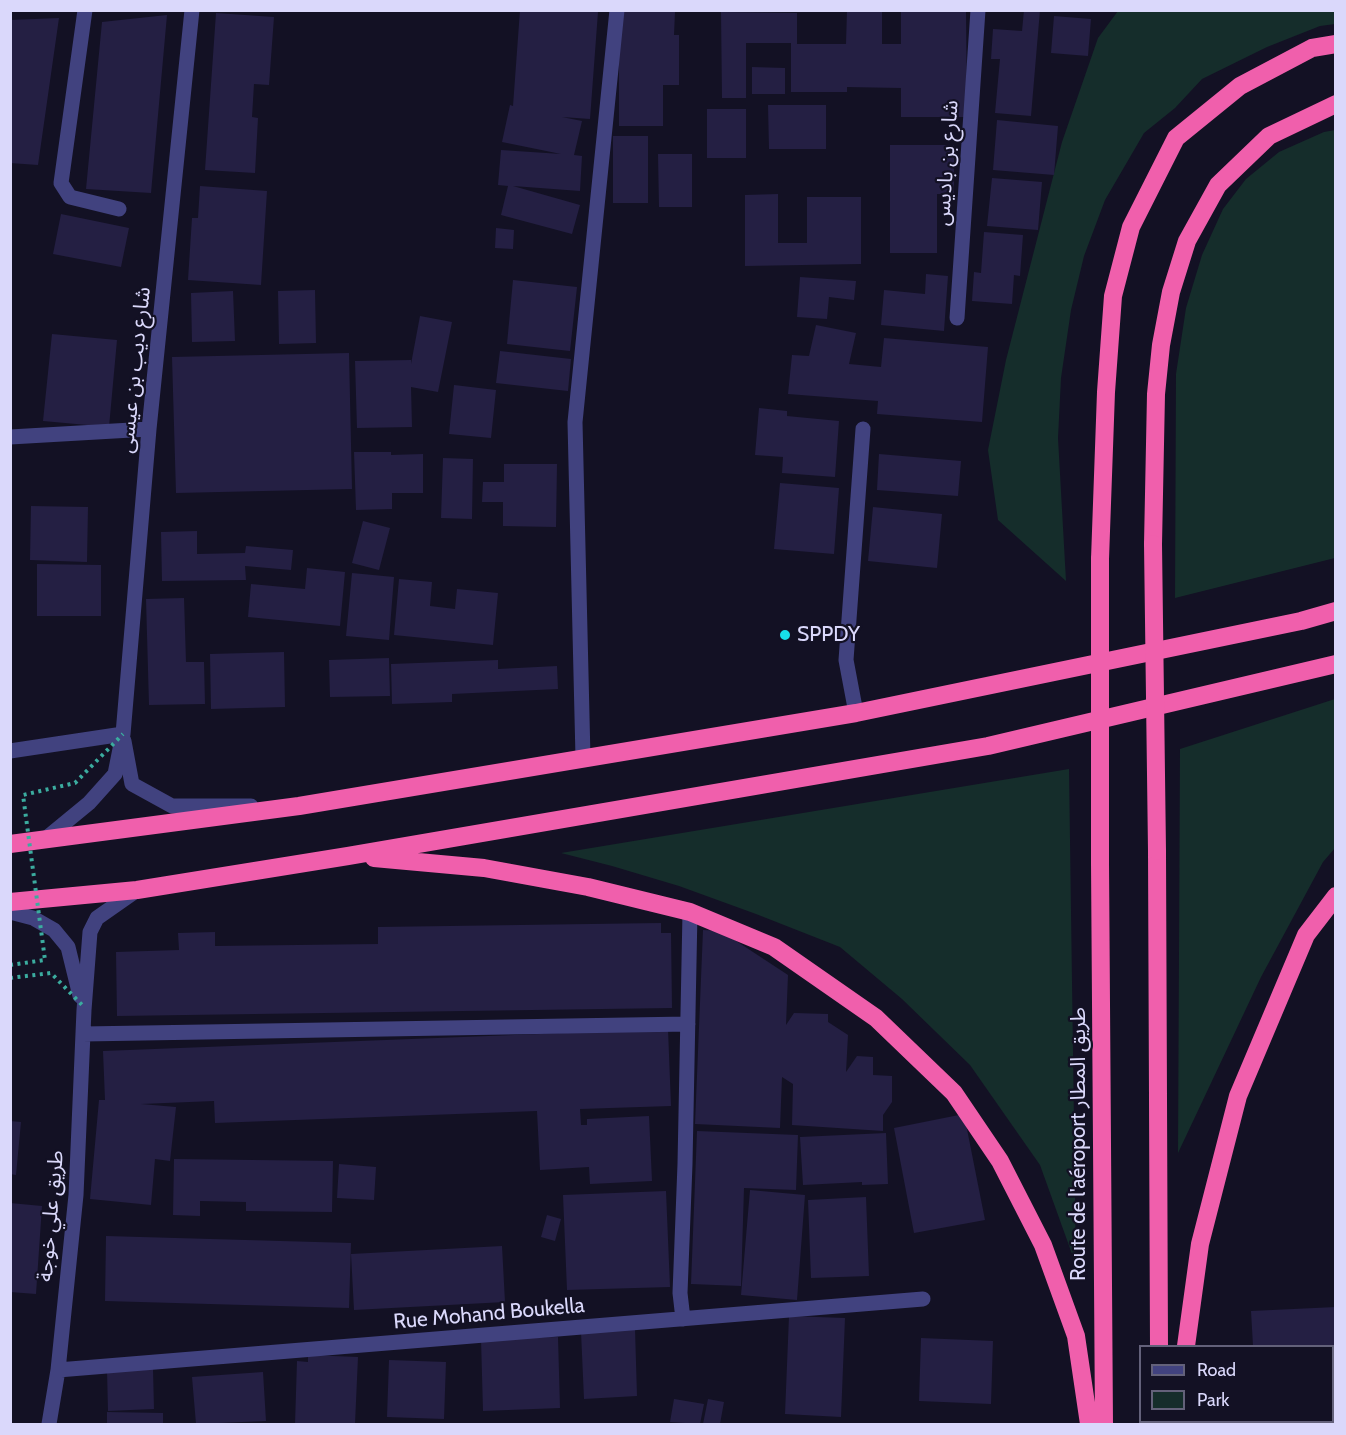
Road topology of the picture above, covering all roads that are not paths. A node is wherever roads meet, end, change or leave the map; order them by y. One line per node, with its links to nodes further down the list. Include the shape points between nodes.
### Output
1 (85, 10): 7 (street, via 62,183 70,197)
2 (192, 10): 9 (street, شارع ديب بن عيسى)
3 (617, 10): 17 (street, via 575,422)
4 (978, 10): 8 (street, شارع بن باديس)
5 (1335, 44): 37 (highway, Route de l'aéroport طريق المطار, bridge, via 1312,48 1240,86 1176,138 1131,227 1113,296 1100,559)
6 (1335, 104): 32 (highway, bridge, via 1269,136 1218,185 1187,241 1171,292 1161,345 1153,544)
7 (119, 209)
8 (957, 318)
9 (150, 429): 11 (street); 15 (street, شارع ديب بن عيسى)
10 (863, 429): 14 (street, via 846,660)
11 (10, 437)
12 (1335, 609): 14 (highway, via 1301,621)
13 (1335, 664): 21 (highway, via 988,746)
14 (856, 713): 17 (highway)
15 (123, 734): 16 (street); 18 (street, via 132,784 172,806); 19 (street, via 115,774 89,803)
16 (10, 751)
17 (583, 758): 18 (highway)
18 (299, 806): 19 (highway)
19 (45, 840): 20 (highway)
20 (10, 844)
21 (348, 856): 22 (highway); 26 (highway, via 484,868 588,887)
22 (137, 890): 24 (highway); 27 (street, طريق علي خوجة, via 97,918 90,932)
23 (1335, 896): 33 (highway, via 1306,935 1238,1096 1200,1244)
24 (10, 902)
25 (10, 912): 27 (street, via 33,918 54,930 68,947)
26 (690, 912): 28 (street); 36 (highway, via 774,947 876,1018 954,1093 1000,1161 1043,1245 1076,1336)
27 (84, 1009): 29 (street, طريق علي خوجة)
28 (688, 1024): 29 (street); 31 (street, via 680,1293)
29 (82, 1034): 34 (street, طريق علي خوجة, via 76,1195)
30 (923, 1299): 31 (street, Rue Mohand Boukella)
31 (683, 1319): 34 (street, Rue Mohand Boukella)
32 (1159, 1345)
33 (1186, 1345)
34 (58, 1370): 35 (street, طريق علي خوجة)
35 (49, 1425)
36 (1089, 1425)
37 (1104, 1425)

